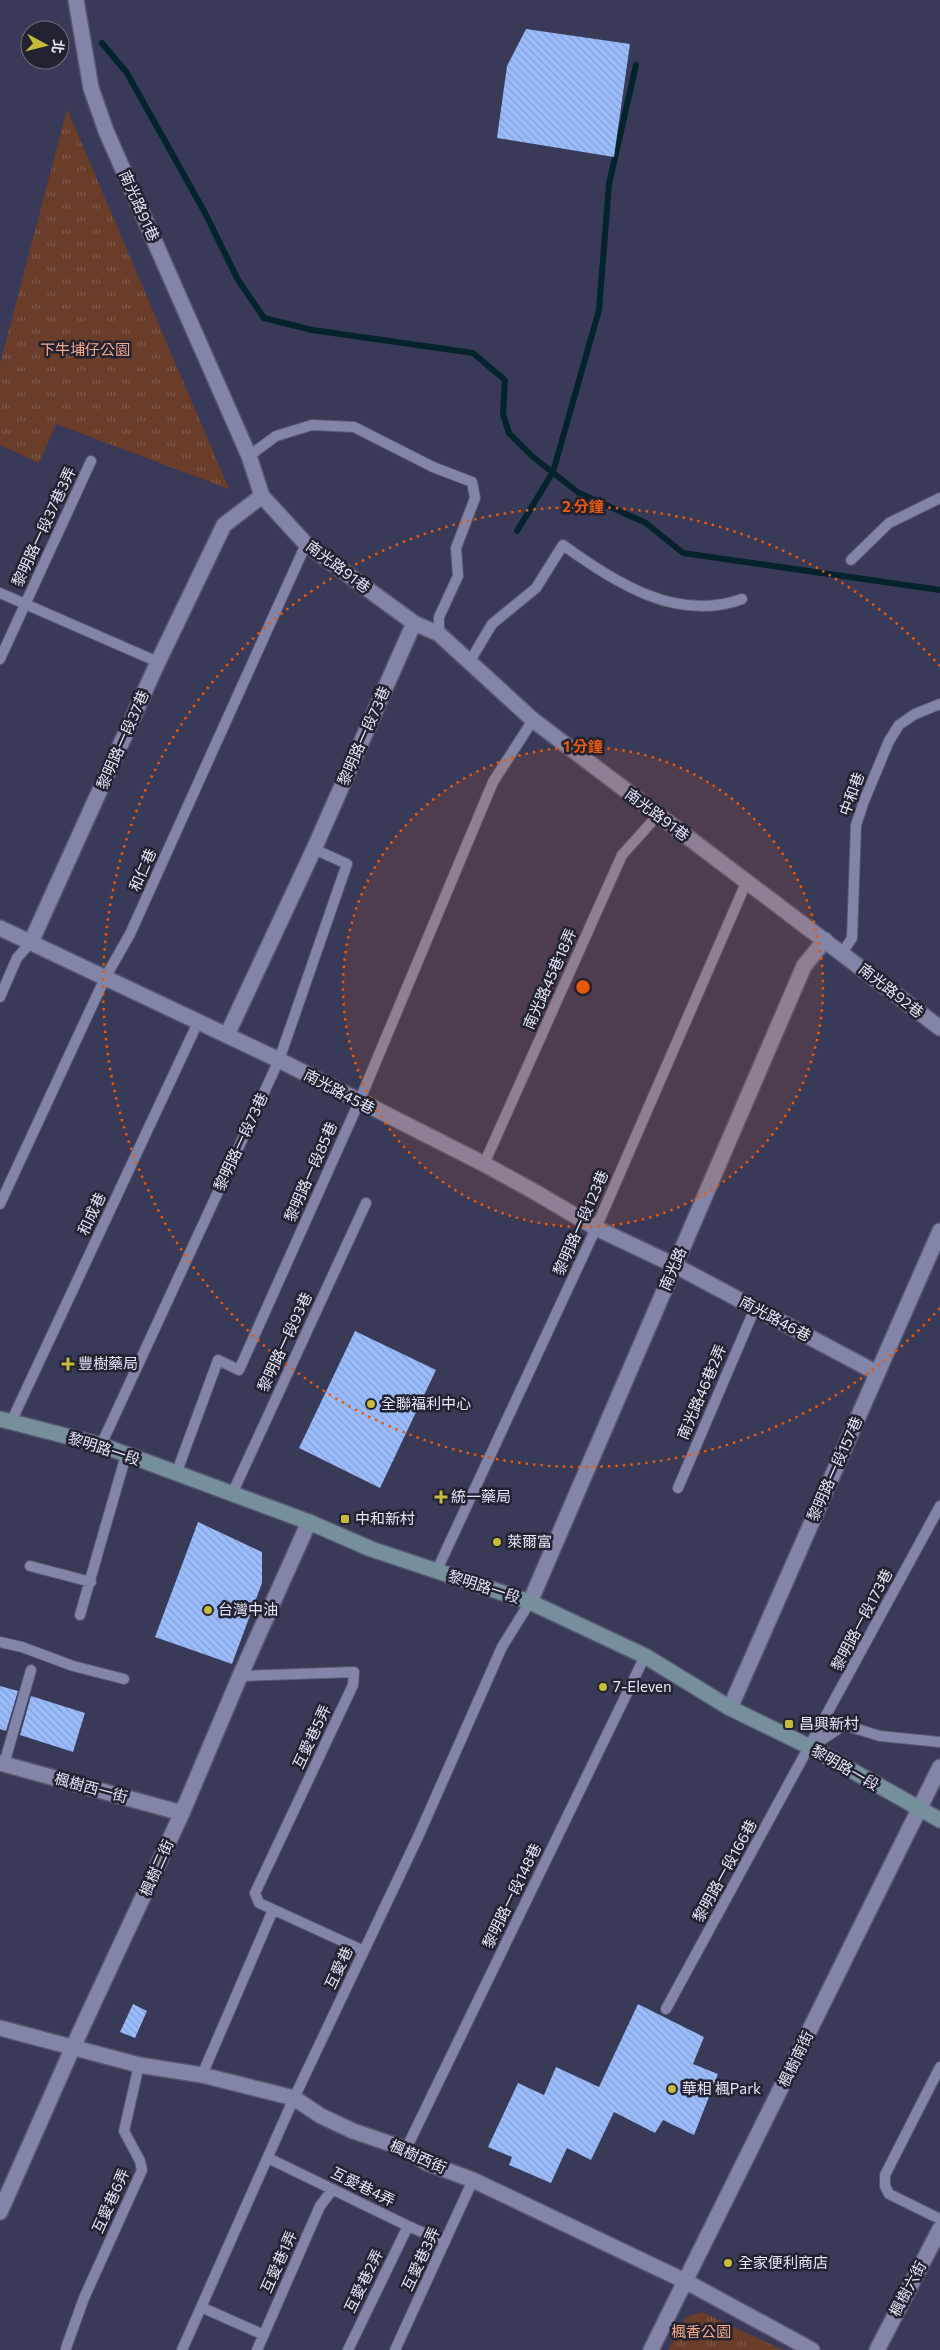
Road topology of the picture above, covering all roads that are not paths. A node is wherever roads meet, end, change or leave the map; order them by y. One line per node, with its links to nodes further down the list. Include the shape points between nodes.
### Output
1 (76, 0): 2 (street, 南光路91巷, via 91,88 106,131)
2 (248, 456): 4 (street, 南光路91巷); 12 (lane, via 276,436 312,425 354,426 433,467 472,482 475,498 456,548 458,576 439,617)
3 (91, 461): 10 (lane, 黎明路一段37巷3弄)
4 (262, 496): 6 (street, 南光路91巷); 15 (street, 黎明路一段37巷, via 224,525)
5 (940, 498): 7 (lane, via 889,523)
6 (306, 544): 11 (street, 南光路91巷); 25 (lane, 和仁巷, via 130,934)
7 (851, 560)
8 (0, 593): 10 (lane)
9 (742, 599): 14 (lane, via 723,606 674,604 604,574 563,545 536,588 492,624)
10 (26, 604): 13 (lane, 黎明路一段37巷3弄); 15 (lane)
11 (414, 623): 12 (street, 南光路91巷); 19 (street, 黎明路一段73巷)
12 (439, 634): 14 (street, 南光路91巷)
13 (0, 659)
14 (470, 660): 17 (street, 南光路91巷)
15 (158, 662): 23 (street, 黎明路一段37巷)
16 (940, 704): 24 (lane, 中和巷, via 899,725 888,741 864,801 856,825 852,938)
17 (533, 720): 18 (street, 南光路91巷); 31 (lane, 黎明路一段85巷, via 493,782)
18 (658, 816): 20 (street, 南光路91巷); 32 (lane, 南光路45巷18弄, via 622,855)
19 (314, 850): 29 (street, 黎明路一段73巷); 30 (lane, 黎明路一段73巷, via 347,864)
20 (746, 883): 22 (street, 南光路91巷); 35 (lane, 黎明路一段123巷)
21 (0, 928): 23 (street, 南光路45巷)
22 (824, 940): 24 (street, 南光路91巷); 37 (street, 南光路, via 804,966)
23 (31, 942): 25 (street, 南光路45巷); 26 (lane, 黎明路一段37巷, via 17,958)
24 (842, 953): 28 (street, 南光路92巷)
25 (105, 978): 27 (street, 南光路45巷); 34 (lane, 和仁巷)
26 (0, 997)
27 (199, 1020): 29 (street, 南光路45巷); 40 (lane, 和成巷)
28 (940, 1028)
29 (227, 1035): 30 (street, 南光路45巷)
30 (279, 1060): 31 (street, 南光路45巷); 41 (lane, 黎明路一段73巷)
31 (359, 1102): 32 (street, 南光路45巷); 43 (lane, 黎明路一段85巷, via 239,1370 218,1360)
32 (484, 1164): 35 (street, 南光路45巷)
33 (366, 1203): 45 (lane, 黎明路一段93巷)
34 (0, 1204)
35 (596, 1228): 37 (street, 南光路45巷); 49 (lane, 黎明路一段123巷)
36 (940, 1231): 39 (street, 黎明路一段157巷)
37 (674, 1266): 38 (street, 南光路46巷); 51 (street, 南光路)
38 (755, 1308): 39 (street, 南光路46巷); 44 (lane, 南光路46巷2弄)
39 (877, 1373): 58 (street, 黎明路一段157巷)
40 (6, 1419): 41 (main road, 黎明路一段)
41 (101, 1445): 42 (main road, 黎明路一段)
42 (126, 1455): 43 (main road, 黎明路一段); 50 (lane)
43 (176, 1474): 45 (main road, 黎明路一段)
44 (678, 1488)
45 (232, 1494): 47 (main road, 黎明路一段)
46 (940, 1506): 60 (lane, 黎明路一段173巷)
47 (310, 1522): 49 (main road, 黎明路一段, via 371,1549); 56 (street, 楓樹二街)
48 (30, 1566): 50 (lane)
49 (436, 1572): 51 (main road, 黎明路一段)
50 (91, 1582): 52 (lane)
51 (530, 1602): 54 (main road, 黎明路一段); 67 (lane, 互愛巷, via 502,1647)
52 (80, 1614)
53 (0, 1642): 57 (lane)
54 (644, 1656): 58 (main road, 黎明路一段); 75 (lane, 黎明路一段148巷)
55 (32, 1670): 61 (lane)
56 (240, 1676): 64 (street, 楓樹二街); 66 (lane, 互愛巷5弄, via 354,1672 353,1685 255,1893 259,1903)
57 (124, 1679)
58 (730, 1708): 60 (main road, 黎明路一段)
59 (940, 1742): 60 (lane, via 880,1736 844,1725)
60 (810, 1747): 63 (main road, 黎明路一段); 68 (lane, 黎明路一段166巷)
61 (2, 1764): 64 (street, 楓樹西一街)
62 (940, 1767): 63 (street, 楓樹南街)
63 (920, 1810): 65 (main road, 黎明路一段); 84 (street, 楓樹南街)
64 (182, 1813): 70 (street, 楓樹二街)
65 (940, 1820)
66 (273, 1910): 67 (lane, 互愛巷5弄); 73 (lane)
67 (364, 1952): 74 (lane, 互愛巷)
68 (666, 2008)
69 (0, 2028): 70 (street, 楓樹西街)
70 (73, 2047): 71 (street, 楓樹西街); 79 (street, 楓樹二街)
71 (139, 2065): 73 (street, 楓樹西街); 87 (lane, 互愛巷6弄, via 124,2131 142,2170 84,2298)
72 (940, 2067): 80 (lane, via 885,2175 885,2186 888,2194)
73 (202, 2075): 74 (street, 楓樹西街)
74 (294, 2098): 75 (street, 楓樹西街, via 321,2116 353,2131); 76 (lane, 互愛巷)
75 (406, 2149): 77 (street, 楓樹西街, via 427,2163)
76 (268, 2158): 78 (lane, 互愛巷4弄); 85 (lane, 互愛巷)
77 (474, 2180): 83 (lane, 互愛巷3弄); 84 (street, 楓樹西街)
78 (333, 2189): 81 (lane, 互愛巷4弄); 86 (lane, 互愛巷1弄, via 320,2206)
79 (0, 2212)
80 (940, 2219)
81 (408, 2226): 83 (lane, 互愛巷4弄); 90 (lane, 互愛巷2弄)
82 (940, 2229): 94 (street, 楓樹六街)
83 (445, 2242): 91 (lane, 互愛巷3弄)
84 (685, 2281): 92 (street, 楓樹南街); 93 (street, 楓樹西街)
85 (201, 2307): 86 (lane); 88 (lane, 互愛巷)
86 (264, 2335): 89 (lane, 互愛巷1弄)
87 (66, 2348)
88 (182, 2350)
89 (257, 2350)
90 (348, 2350)
91 (395, 2350)
92 (650, 2350)
93 (812, 2350)
94 (877, 2350)

